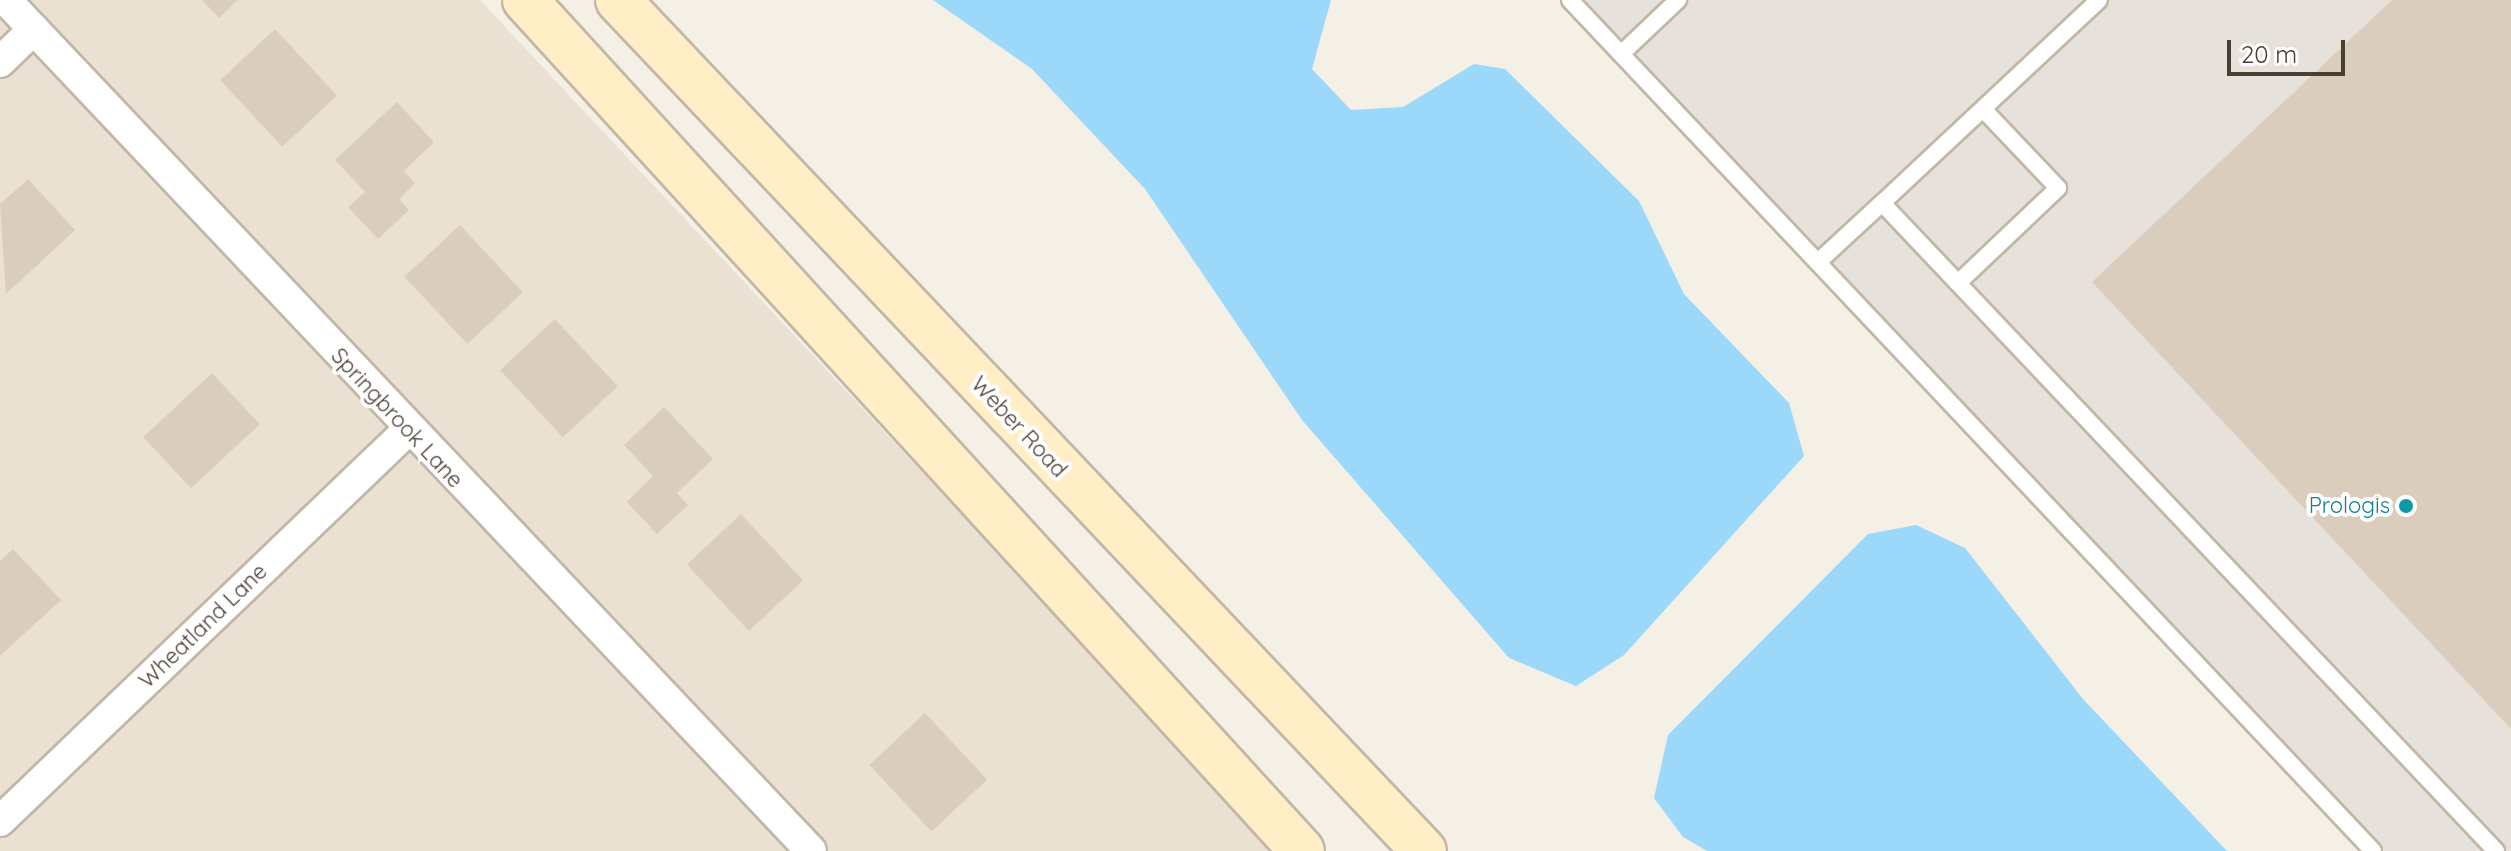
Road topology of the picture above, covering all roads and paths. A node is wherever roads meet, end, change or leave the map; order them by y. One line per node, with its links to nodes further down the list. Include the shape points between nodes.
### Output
1 (6, 0): 7 (street, Springbrook Lane)
2 (525, 0): 17 (main road)
3 (618, 0): 18 (main road, Weber Road)
4 (1570, 0): 8 (lane)
5 (1678, 0): 8 (lane)
6 (2099, 0): 10 (lane)
7 (34, 29): 9 (street); 14 (street, Springbrook Lane)
8 (1621, 54): 12 (lane)
9 (0, 62)
10 (1983, 109): 11 (lane); 13 (lane, via 2058,188)
11 (1882, 203): 12 (lane); 13 (lane)
12 (1818, 262): 19 (lane)
13 (1958, 283): 20 (lane)
14 (407, 431): 15 (street, Wheatland Lane); 16 (street, Springbrook Lane)
15 (0, 821)
16 (792, 845)
17 (1302, 851)
18 (1424, 851)
19 (2373, 851)
20 (2496, 851)

